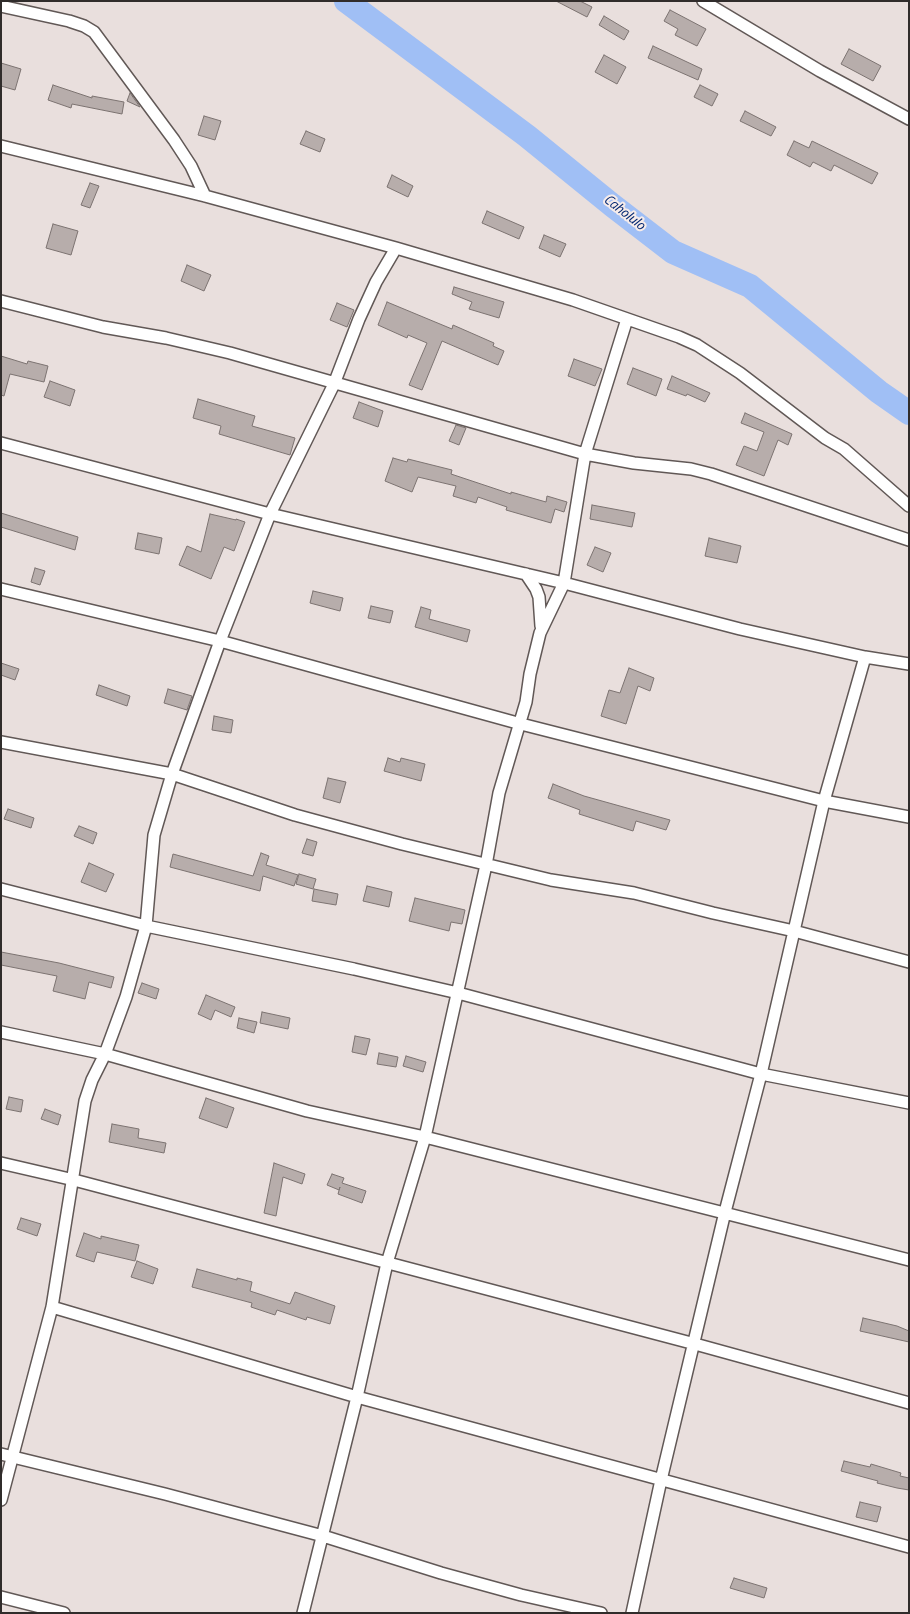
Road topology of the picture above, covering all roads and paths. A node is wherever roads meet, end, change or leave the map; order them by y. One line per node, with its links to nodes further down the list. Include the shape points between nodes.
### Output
1 (703, 1): 3 (street, via 820,71)
2 (1, 6): 5 (street, via 70,22 94,32 174,140)
3 (909, 118)
4 (1, 146): 5 (street)
5 (205, 196): 6 (street)
6 (396, 248): 8 (street); 9 (street, via 359,319)
7 (1, 301): 9 (street, via 104,327 166,338)
8 (627, 319): 11 (street); 12 (street, via 690,341 740,373 844,449)
9 (334, 384): 11 (street); 13 (street)
10 (1, 443): 13 (street)
11 (585, 454): 14 (street, via 712,474); 16 (street)
12 (909, 506)
13 (270, 514): 15 (street); 19 (street)
14 (909, 540)
15 (526, 574): 16 (street); 18 (street, via 539,597)
16 (564, 583): 18 (street); 20 (street, via 740,629)
17 (1, 589): 19 (street)
18 (540, 633): 22 (street)
19 (220, 642): 22 (street); 24 (street)
20 (865, 657): 21 (street); 25 (street)
21 (909, 664)
22 (521, 724): 25 (street); 27 (street, via 499,793)
23 (1, 742): 24 (street)
24 (172, 774): 27 (street, via 295,815); 29 (street, via 154,835)
25 (824, 801): 26 (street); 30 (street)
26 (909, 817)
27 (486, 865): 30 (street, via 551,880 634,893); 32 (street)
28 (1, 889): 29 (street)
29 (146, 926): 32 (street); 34 (street, via 126,997)
30 (794, 931): 31 (street); 35 (street)
31 (909, 962)
32 (458, 993): 35 (street); 37 (street)
33 (1, 1032): 34 (street)
34 (105, 1054): 37 (street, via 307,1111); 39 (street, via 85,1102)
35 (761, 1074): 36 (street); 40 (street)
36 (909, 1103)
37 (425, 1137): 40 (street); 42 (street)
38 (1, 1163): 39 (street)
39 (74, 1180): 42 (street); 43 (street)
40 (726, 1212): 41 (street); 44 (street)
41 (909, 1260)
42 (387, 1263): 44 (street); 45 (street)
43 (52, 1307): 45 (street); 48 (street)
44 (695, 1344): 46 (street); 49 (street)
45 (358, 1397): 49 (street); 51 (street)
46 (909, 1403)
47 (1, 1454): 48 (street)
48 (13, 1458): 50 (street); 51 (street)
49 (661, 1480): 52 (street); 57 (street)
50 (1, 1500)
51 (323, 1536): 55 (street); 56 (street, via 450,1575)
52 (909, 1547)
53 (1, 1597): 54 (street)
54 (64, 1613)
55 (303, 1613)
56 (601, 1613)
57 (632, 1613)

